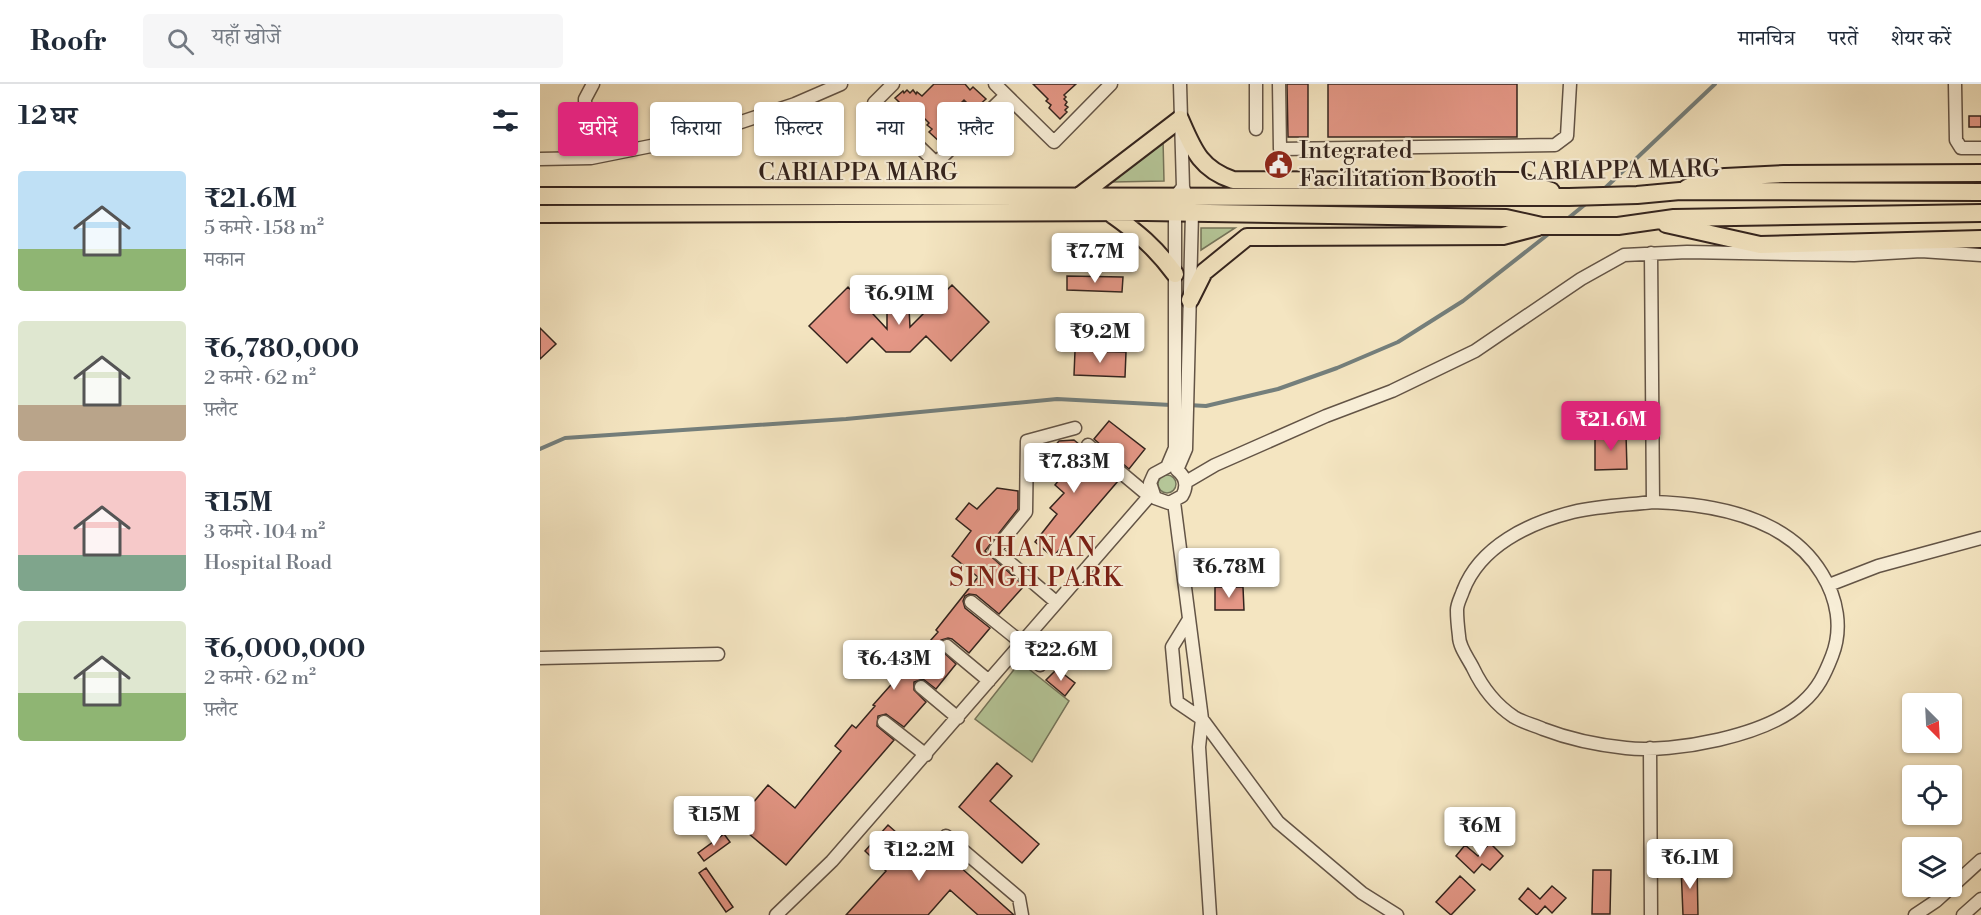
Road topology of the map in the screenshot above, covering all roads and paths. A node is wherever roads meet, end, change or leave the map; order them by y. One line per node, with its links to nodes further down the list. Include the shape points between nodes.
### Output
1 (592, 84): 15 (street, via 585,99)
2 (841, 84): 15 (street, via 696,137)
3 (893, 84): 11 (street, via 874,103 936,164)
4 (995, 84): 11 (street)
5 (1112, 84): 11 (street, via 1054,142)
6 (1180, 84): 12 (street)
7 (1256, 84): 13 (street)
8 (1279, 84): 9 (street, via 1280,149 1555,145 1567,136)
9 (1570, 84)
10 (1955, 84): 14 (street, via 1956,140 1961,148)
11 (1006, 95)
12 (1180, 119): 21 (main road); 22 (main road, via 1200,159 1233,180 1518,182); 23 (street)
13 (1256, 129)
14 (1981, 148)
15 (591, 158): 16 (street)
16 (540, 159)
17 (1981, 173): 18 (main road, via 1725,177 1704,180)
18 (1680, 191): 19 (main road, CARIAPPA MARG); 22 (main road, CARIAPPA MARG)
19 (1981, 192)
20 (540, 196): 24 (main road, CARIAPPA MARG)
21 (1077, 197): 23 (main road, CARIAPPA MARG); 24 (main road, CARIAPPA MARG)
22 (1569, 197): 23 (main road, CARIAPPA MARG)
23 (1180, 198): 25 (main road, CARIAPPA MARG); 26 (main road, CARIAPPA MARG); 34 (street)
24 (902, 205): 25 (main road, CARIAPPA MARG); 28 (main road, CARIAPPA MARG)
25 (1110, 213): 34 (main road, via 1159,252)
26 (1192, 213): 30 (main road, CARIAPPA MARG, via 1506,218); 35 (street)
27 (1981, 213): 29 (main road, CARIAPPA MARG)
28 (540, 214)
29 (1652, 221): 30 (main road, CARIAPPA MARG, via 1618,226); 31 (main road, via 1760,245)
30 (1542, 226): 35 (main road, via 1503,236 1247,237 1204,272)
31 (1981, 239)
32 (1651, 253): 33 (street, via 1854,255 1921,251); 40 (street, via 1624,255 1581,279 1475,351 1392,391 1215,465); 43 (street)
33 (1981, 255)
34 (1175, 274): 36 (street)
35 (1190, 300): 36 (street)
36 (1181, 384): 39 (street, via 1180,436 1186,449)
37 (1075, 428): 47 (street, via 1027,441 1026,513 995,550)
38 (1088, 445): 41 (street)
39 (1172, 469): 40 (street); 41 (street, via 1154,474)
40 (1186, 482): 42 (street, via 1185,492)
41 (1151, 495): 42 (street, via 1159,501); 47 (street)
42 (1174, 502): 48 (street)
43 (1653, 502): 45 (street, via 1691,503 1735,512 1780,531 1799,545); 59 (street, via 1573,512 1511,536 1486,554 1468,578 1457,608 1459,640 1483,688 1515,718 1565,737)
44 (1981, 538): 45 (street, via 1878,566)
45 (1829, 585): 59 (street, via 1838,622 1835,649 1823,679 1804,702 1782,718 1728,738)
46 (972, 602): 49 (street)
47 (1056, 602): 49 (street)
48 (1188, 621): 57 (street); 57 (street, via 1172,647 1177,702)
49 (1020, 645): 53 (street); 54 (street)
50 (947, 646): 54 (street)
51 (718, 654): 52 (street)
52 (540, 658)
53 (1040, 665)
54 (989, 681): 56 (street)
55 (921, 687): 56 (street)
56 (958, 718): 60 (street)
57 (1202, 719): 66 (street, via 1199,747); 67 (street, via 1278,822 1362,893)
58 (885, 722): 60 (street)
59 (1650, 748): 68 (street)
60 (926, 755): 64 (street, via 832,861)
61 (945, 836): 65 (street, via 1019,898)
62 (1981, 860): 69 (street)
63 (1981, 899): 70 (street)
64 (776, 915)
65 (1022, 915)
66 (1210, 915)
67 (1397, 915)
68 (1651, 915)
69 (1915, 915)
70 (1963, 915)

